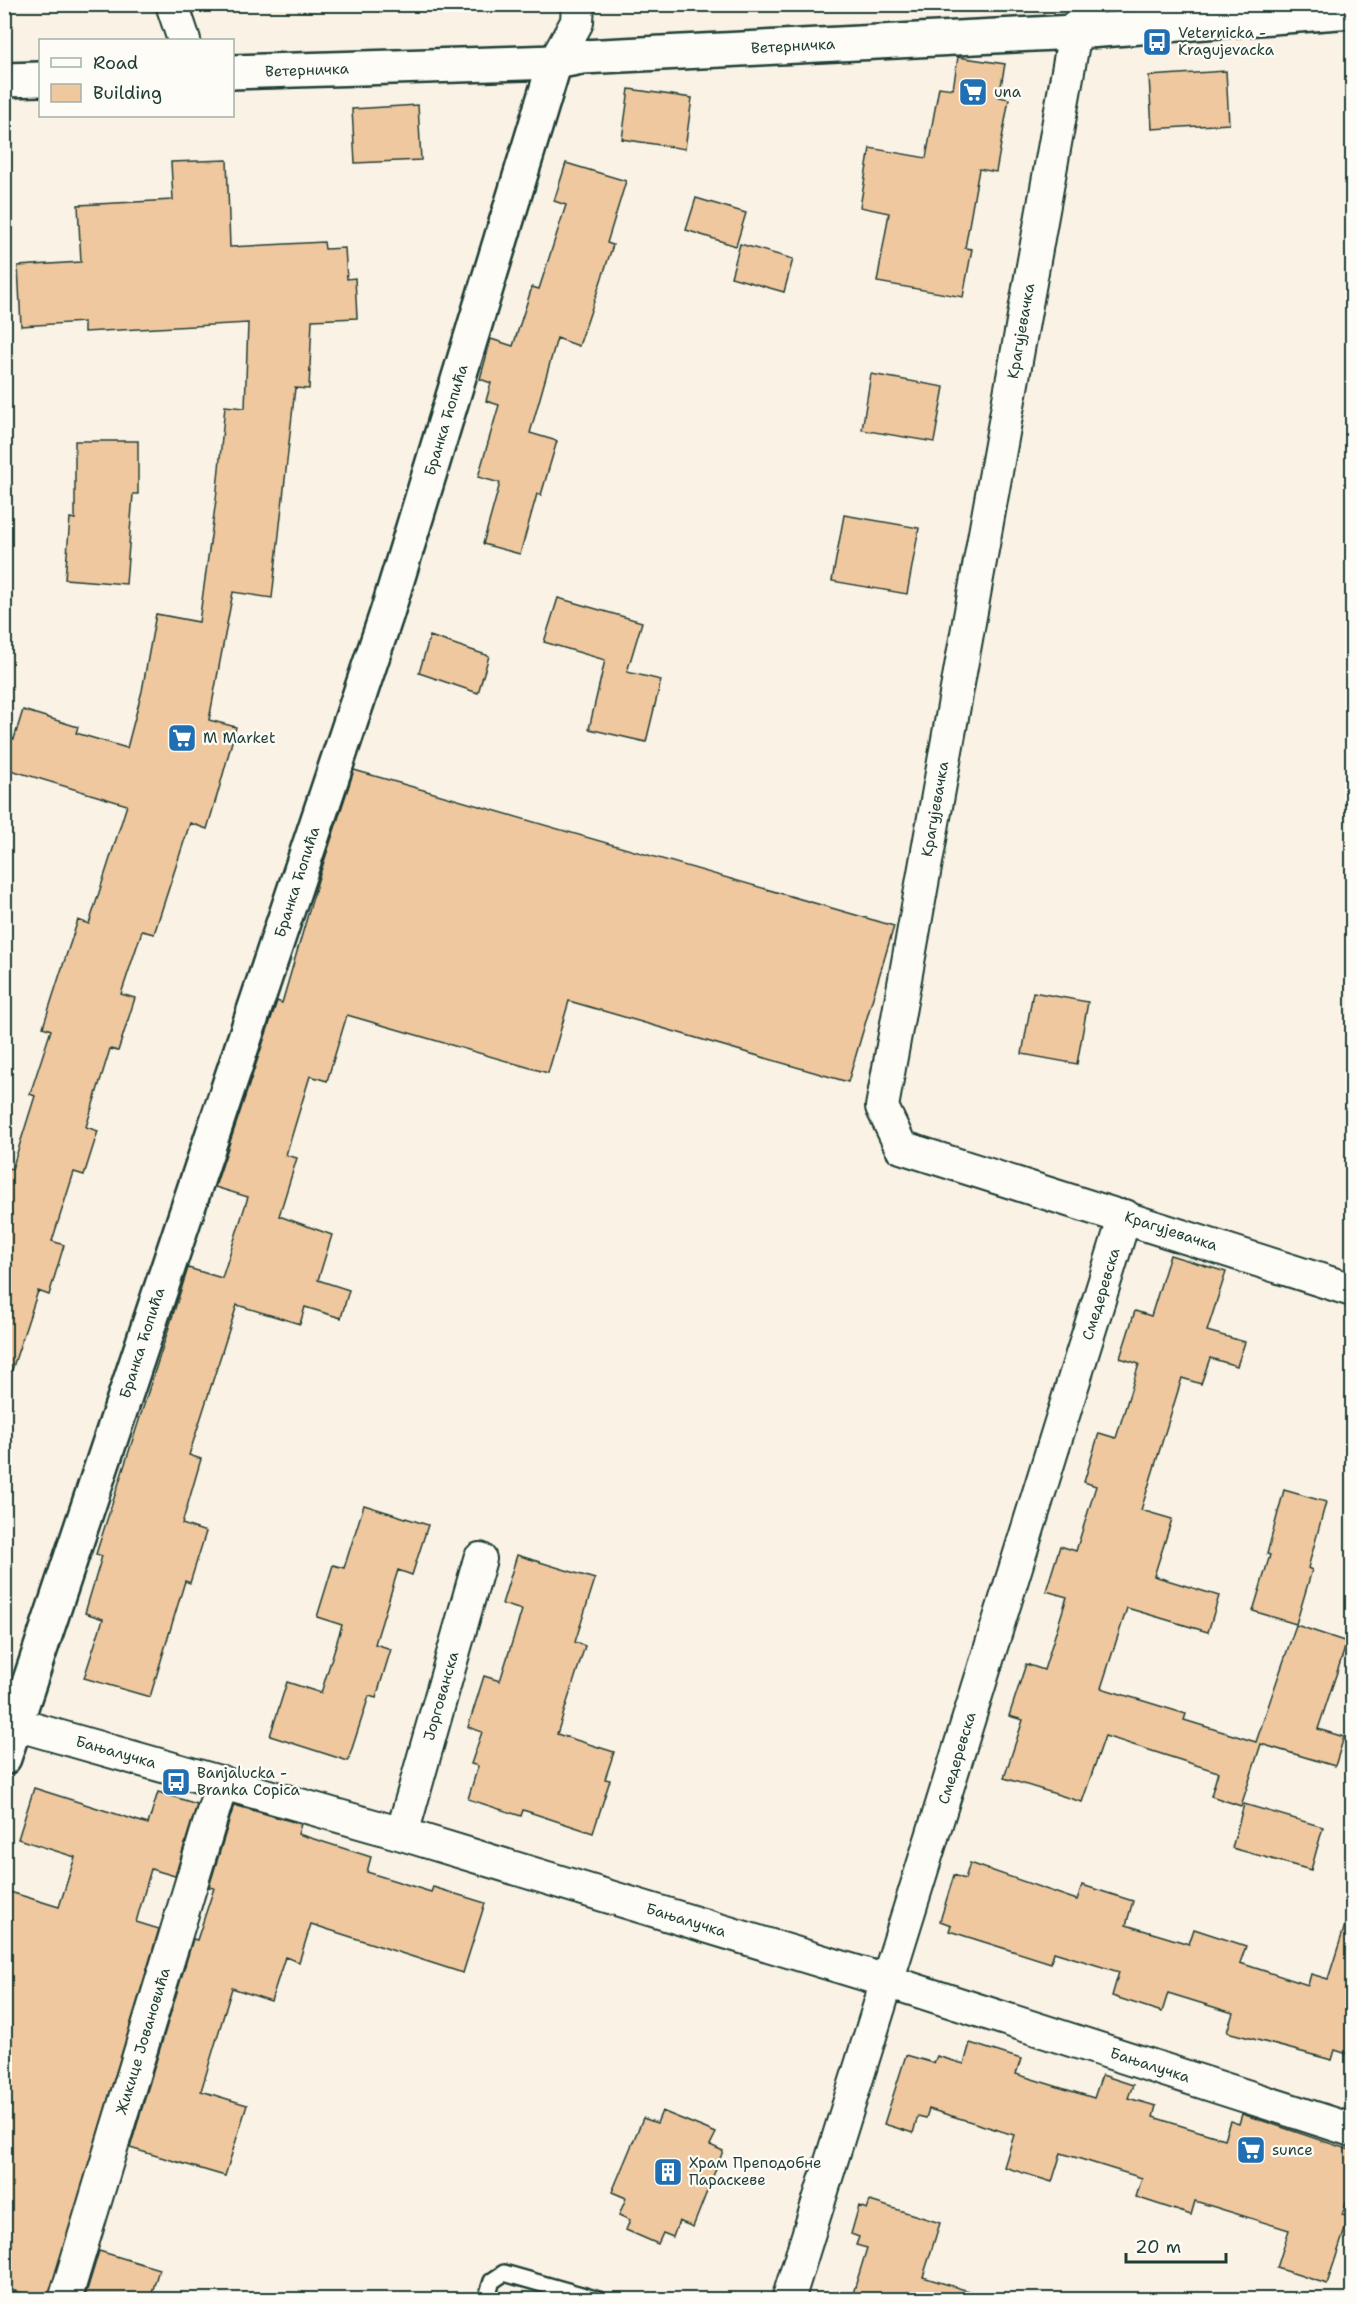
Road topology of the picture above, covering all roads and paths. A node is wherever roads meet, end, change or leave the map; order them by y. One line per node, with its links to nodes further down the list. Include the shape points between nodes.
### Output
1 (172, 4): 5 (street)
2 (578, 4): 6 (street, Бранка Ћопића, via 577,22)
3 (1353, 11): 4 (street, Ветерничка)
4 (1082, 18): 6 (street, Ветерничка); 10 (street, Крагујевачка, via 882,1107 901,1147)
5 (184, 39)
6 (555, 62): 7 (street, Ветерничка); 13 (street, Бранка Ћопића, via 387,613)
7 (234, 72)
8 (39, 79): 9 (street)
9 (4, 80)
10 (1125, 1216): 11 (street, Крагујевачка); 17 (street, Смедеревска)
11 (1353, 1290)
12 (480, 1559): 16 (street, Јоргованска)
13 (15, 1724): 14 (street, Бранка Ћопића); 15 (street, Бањалучка)
14 (4, 1758)
15 (222, 1782): 16 (street, Бањалучка); 19 (street, Жикице Јовановића)
16 (402, 1834): 17 (street, Бањалучка)
17 (887, 1981): 18 (street, Бањалучка); 22 (street, Смедеревска)
18 (1353, 2130)
19 (65, 2300)
20 (486, 2300): 21 (lane, via 492,2281 504,2273)
21 (599, 2300)
22 (789, 2300)

